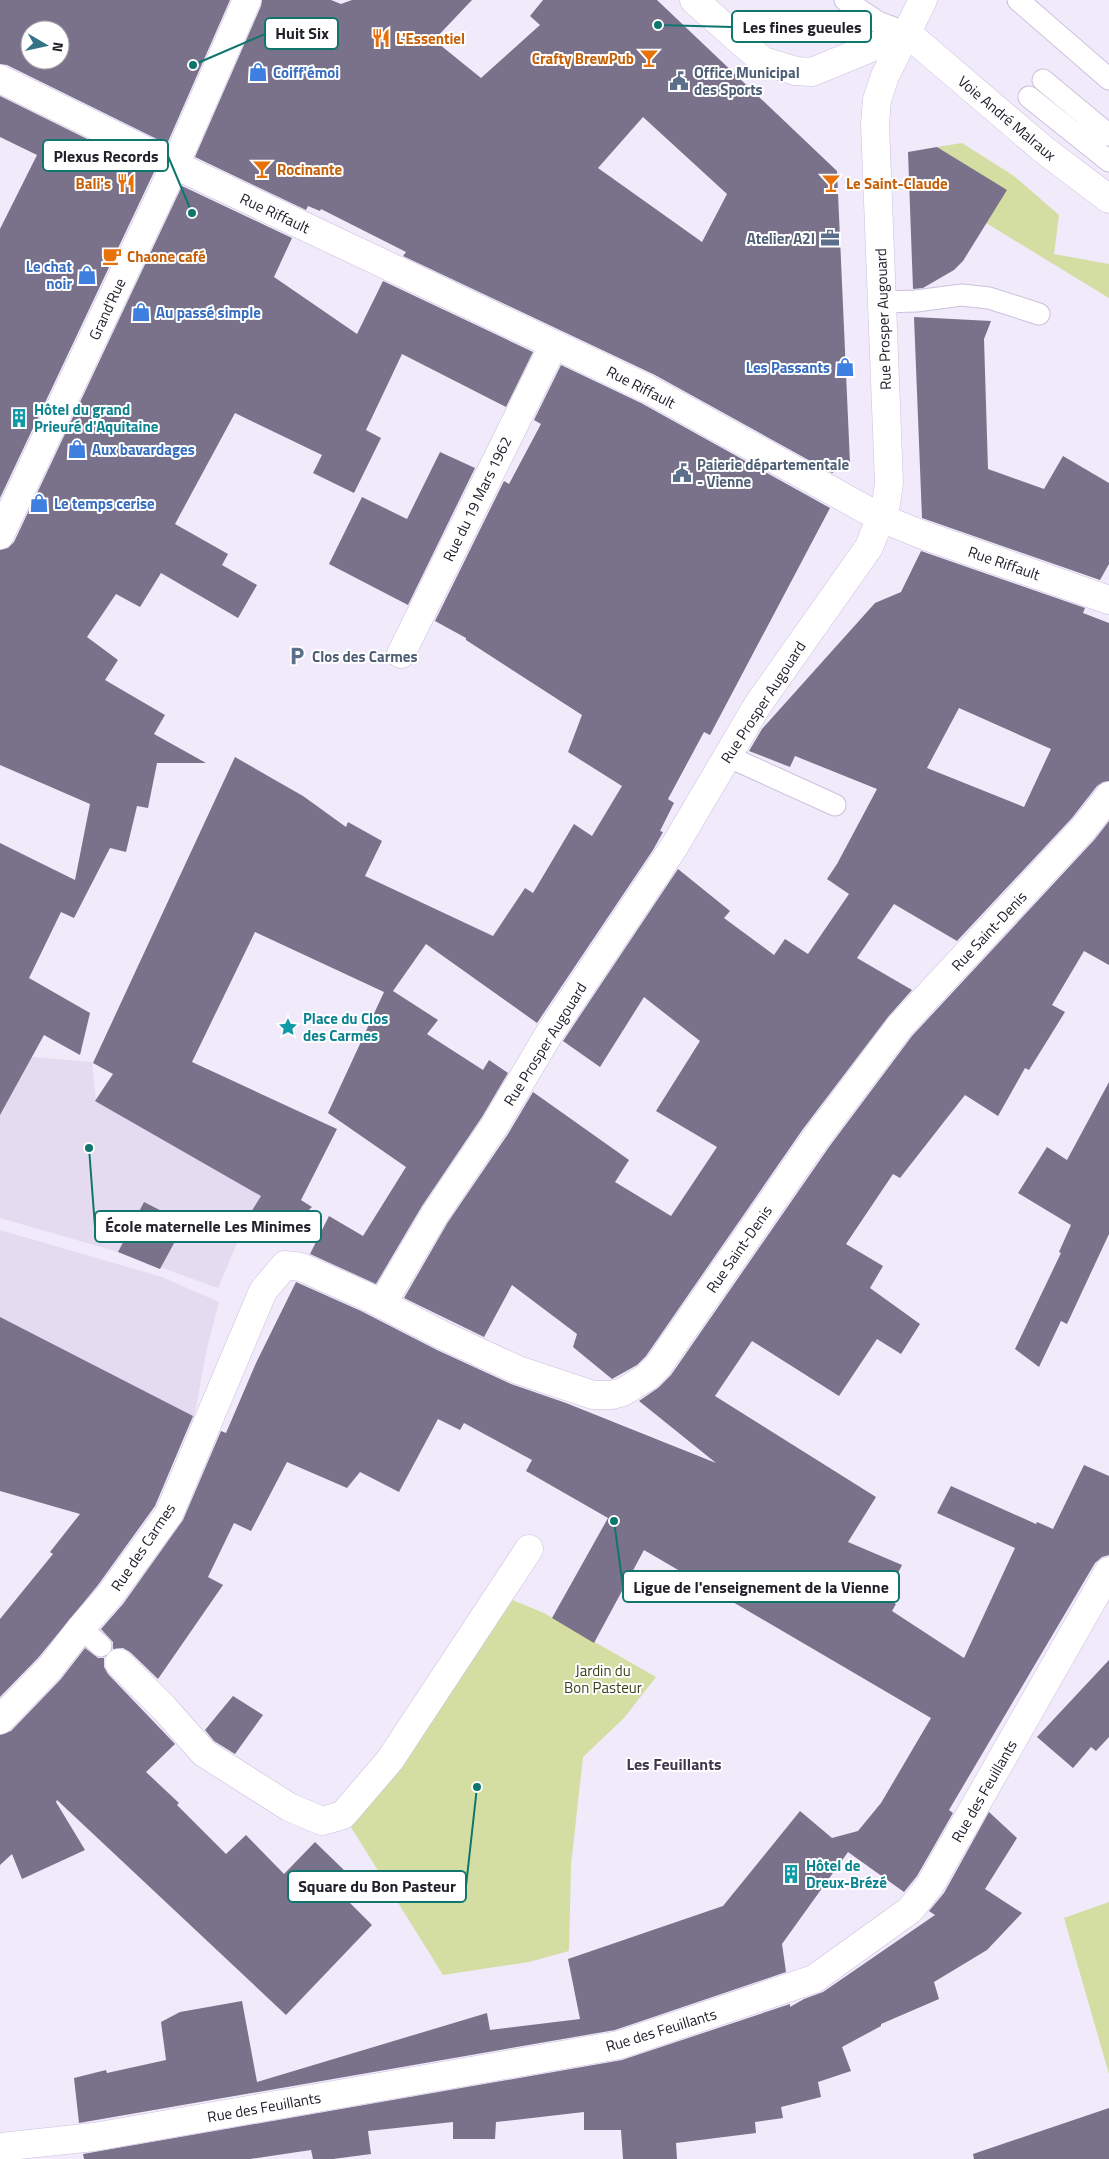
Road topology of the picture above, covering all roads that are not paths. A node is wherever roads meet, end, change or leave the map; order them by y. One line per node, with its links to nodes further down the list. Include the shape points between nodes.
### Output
1 (247, 0): 13 (street, Grand'Rue)
2 (694, 0): 6 (street, via 762,61 796,71 812,72)
3 (845, 0): 6 (lane, via 878,22)
4 (923, 0): 6 (street, Rue Prosper Augouard)
5 (1018, 0): 8 (lane)
6 (907, 33): 14 (street, Voie André Malraux, via 1044,150); 15 (street, Rue Prosper Augouard, via 885,76 877,100 875,124)
7 (0, 79): 13 (street, Rue Riffault)
8 (1109, 79)
9 (1043, 80): 11 (lane)
10 (1029, 97): 12 (lane)
11 (1109, 135)
12 (1109, 161)
13 (175, 165): 17 (street, Rue Riffault); 19 (street, Grand'Rue)
14 (1109, 199)
15 (882, 302): 16 (lane, via 962,295 990,298); 18 (street, Rue Prosper Augouard, via 889,483)
16 (1039, 314)
17 (555, 345): 18 (street, Rue Riffault, via 648,389); 21 (street, Rue du 19 Mars 1962)
18 (881, 518): 20 (street, Rue Riffault); 22 (street, Rue Prosper Augouard, via 869,546 757,706)
19 (0, 535)
20 (1109, 600)
21 (401, 654)
22 (727, 756): 24 (lane); 26 (street, Rue Prosper Augouard, via 674,847 549,1034)
23 (1109, 796): 26 (street, Rue Saint-Denis, via 1084,828 900,1026 816,1138 658,1366 636,1386 612,1395 593,1394 518,1370)
24 (835, 805)
25 (263, 1291): 26 (street, Rue Saint-Denis, via 284,1265 302,1267); 29 (street, Rue des Carmes, via 169,1514 110,1595)
26 (382, 1304)
27 (529, 1549): 30 (street, via 390,1760 343,1815 322,1821 289,1807 204,1752)
28 (1109, 1571): 32 (street, Rue des Feuillants, via 930,1886 910,1910 814,1979 619,2045 94,2137)
29 (81, 1628): 30 (lane); 31 (street, Rue des Carmes, via 50,1668)
30 (110, 1655)
31 (0, 1720)
32 (0, 2147)

